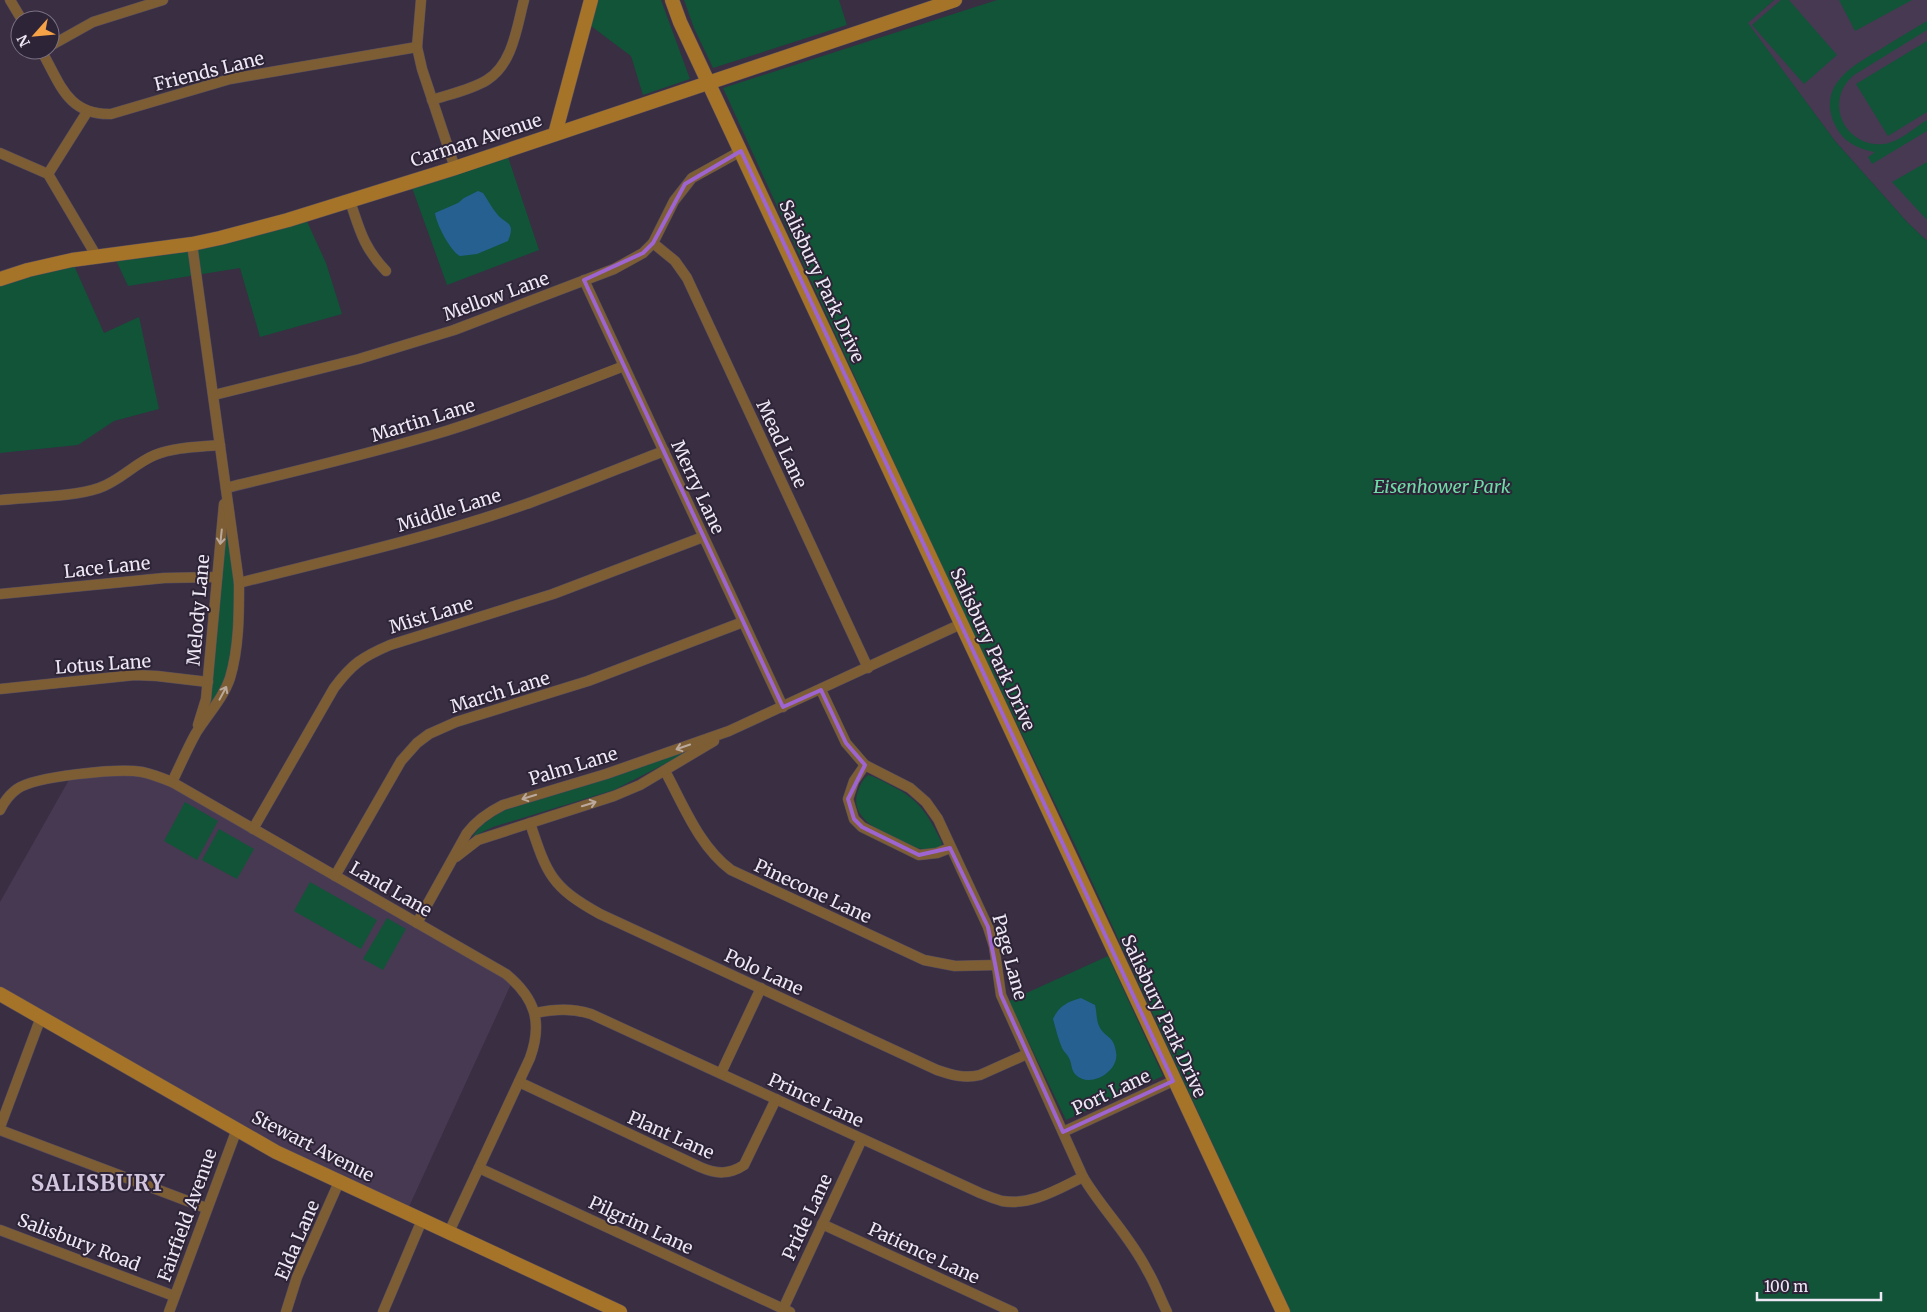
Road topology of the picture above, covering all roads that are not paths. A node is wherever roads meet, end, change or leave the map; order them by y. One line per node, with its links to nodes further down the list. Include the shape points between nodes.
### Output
1 (163, 0): 7 (street, via 93,22)
2 (420, 0): 8 (street)
3 (524, 0): 11 (street, via 511,47 494,75 476,86)
4 (591, 0): 13 (main road)
5 (672, 0): 10 (main road, Salisbury Park Drive)
6 (955, 0): 10 (main road, Carman Avenue)
7 (60, 40)
8 (417, 47): 11 (street); 12 (street, Friends Lane, via 230,79 112,114)
9 (50, 60): 12 (street, via 69,99)
10 (709, 82): 13 (main road, Carman Avenue); 14 (main road, Salisbury Park Drive)
11 (432, 100): 16 (street)
12 (87, 112): 17 (street)
13 (555, 134): 16 (main road, Carman Avenue)
14 (741, 151): 19 (street, Mellow Lane, via 700,172 685,184); 36 (main road, Salisbury Park Drive)
15 (0, 153): 17 (street)
16 (455, 168): 18 (main road, Carman Avenue)
17 (48, 174): 21 (street)
18 (350, 201): 20 (main road, Carman Avenue, via 243,233); 22 (street, via 368,250)
19 (653, 243): 24 (street, Mellow Lane, via 630,261); 37 (street, Mead Lane, via 675,261 687,278)
20 (192, 244): 21 (main road, Carman Avenue); 26 (street, Melody Lane)
21 (98, 257): 23 (main road, Carman Avenue, via 46,266)
22 (386, 271)
23 (0, 279)
24 (584, 280): 25 (street, Merry Lane); 26 (street, Mellow Lane, via 444,332 359,359)
25 (624, 366): 28 (street, Merry Lane); 29 (street, Martin Lane, via 447,431)
26 (214, 395): 27 (street, Melody Lane)
27 (220, 445): 29 (street, Melody Lane); 30 (street, via 156,454 115,480 85,491)
28 (664, 452): 31 (street, Merry Lane); 33 (street, Middle Lane, via 532,502 447,529)
29 (226, 488): 32 (street, Melody Lane, one-way to 32); 33 (street, Melody Lane)
30 (0, 500)
31 (703, 537): 35 (street, Merry Lane); 49 (street, Mist Lane, via 553,594 390,645 365,656 334,688)
32 (217, 577): 34 (street, Lace Lane, via 164,578); 38 (street, Melody Lane)
33 (239, 582): 43 (street, Melody Lane, one-way to 33, via 230,678 236,642)
34 (0, 594)
35 (743, 622): 41 (street, Merry Lane); 52 (street, March Lane, via 588,681 456,722 429,734 401,762)
36 (962, 624): 37 (street, Palm Lane); 61 (main road, Salisbury Park Drive)
37 (868, 668): 40 (street, Palm Lane)
38 (208, 682): 39 (street, Lotus Lane, via 135,676); 43 (street, Melody Lane)
39 (0, 689)
40 (821, 690): 41 (street, Palm Lane); 44 (street, Page Lane, via 846,743)
41 (783, 707): 42 (street, Palm Lane)
42 (729, 731): 45 (street, Palm Lane); 51 (street, Palm Lane, one-way to 51, via 488,812 474,824)
43 (196, 733): 46 (street, Melody Lane)
44 (865, 765): 50 (street, Page Lane, via 910,788 926,802 938,819); 50 (street, via 848,799 854,819 862,827 919,855)
45 (665, 771): 48 (street, Palm Lane, one-way to 45, via 614,796); 54 (street, Pinecone Lane, via 704,843 731,870 924,960 955,966)
46 (172, 782): 47 (street, Land Lane, via 141,772 46,778 16,789); 49 (street, Land Lane)
47 (1, 806)
48 (530, 823): 51 (street, Palm Lane, via 478,840); 55 (street, Polo Lane, via 542,859 563,891 600,914)
49 (254, 829): 52 (street, Land Lane)
50 (950, 848): 54 (street, Page Lane, via 988,927)
51 (449, 863): 53 (street, Palm Lane)
52 (335, 876): 53 (street, Land Lane)
53 (417, 923): 57 (street, Land Lane, via 506,974 519,985)
54 (996, 965): 59 (street, Page Lane, via 1001,995)
55 (760, 988): 59 (street, Polo Lane, via 956,1077 980,1075); 60 (street)
56 (0, 994): 58 (main road, Stewart Avenue)
57 (535, 1013): 60 (street, Prince Lane, via 578,1010 591,1014); 62 (street, Land Lane, via 536,1041)
58 (41, 1017): 64 (street); 65 (main road, Stewart Avenue)
59 (1026, 1054): 66 (street, Page Lane)
60 (720, 1073): 63 (street, Prince Lane)
61 (1174, 1081): 66 (street, Port Lane); 84 (main road, Salisbury Park Drive)
62 (519, 1082): 63 (street, Plant Lane, via 700,1167 720,1173 734,1172 744,1165); 68 (street, Land Lane)
63 (776, 1099): 67 (street, Prince Lane)
64 (0, 1128): 71 (street)
65 (237, 1129): 70 (main road, Stewart Avenue); 71 (street, Fairfield Avenue)
66 (1063, 1132): 69 (street, Page Lane)
67 (862, 1138): 69 (street, Prince Lane, via 1003,1201 1036,1198); 73 (street, Pride Lane)
68 (479, 1168): 75 (street, Land Lane); 77 (street, Pilgrim Lane)
69 (1083, 1177): 83 (street, Page Lane, via 1147,1269)
70 (339, 1182): 72 (main road, Stewart Avenue); 79 (street, Elda Lane, via 297,1277)
71 (206, 1208): 76 (street, Fairfield Avenue)
72 (422, 1220): 75 (main road, Stewart Avenue); 80 (street)
73 (822, 1224): 77 (street, Pride Lane); 82 (street, Patience Lane)
74 (0, 1230): 76 (street, Salisbury Road)
75 (449, 1232): 81 (main road, Stewart Avenue)
76 (174, 1296): 78 (street, Fairfield Avenue)
77 (786, 1310)
78 (168, 1312)
79 (286, 1312)
80 (383, 1312)
81 (620, 1312)
82 (1013, 1312)
83 (1167, 1312)
84 (1283, 1312)

